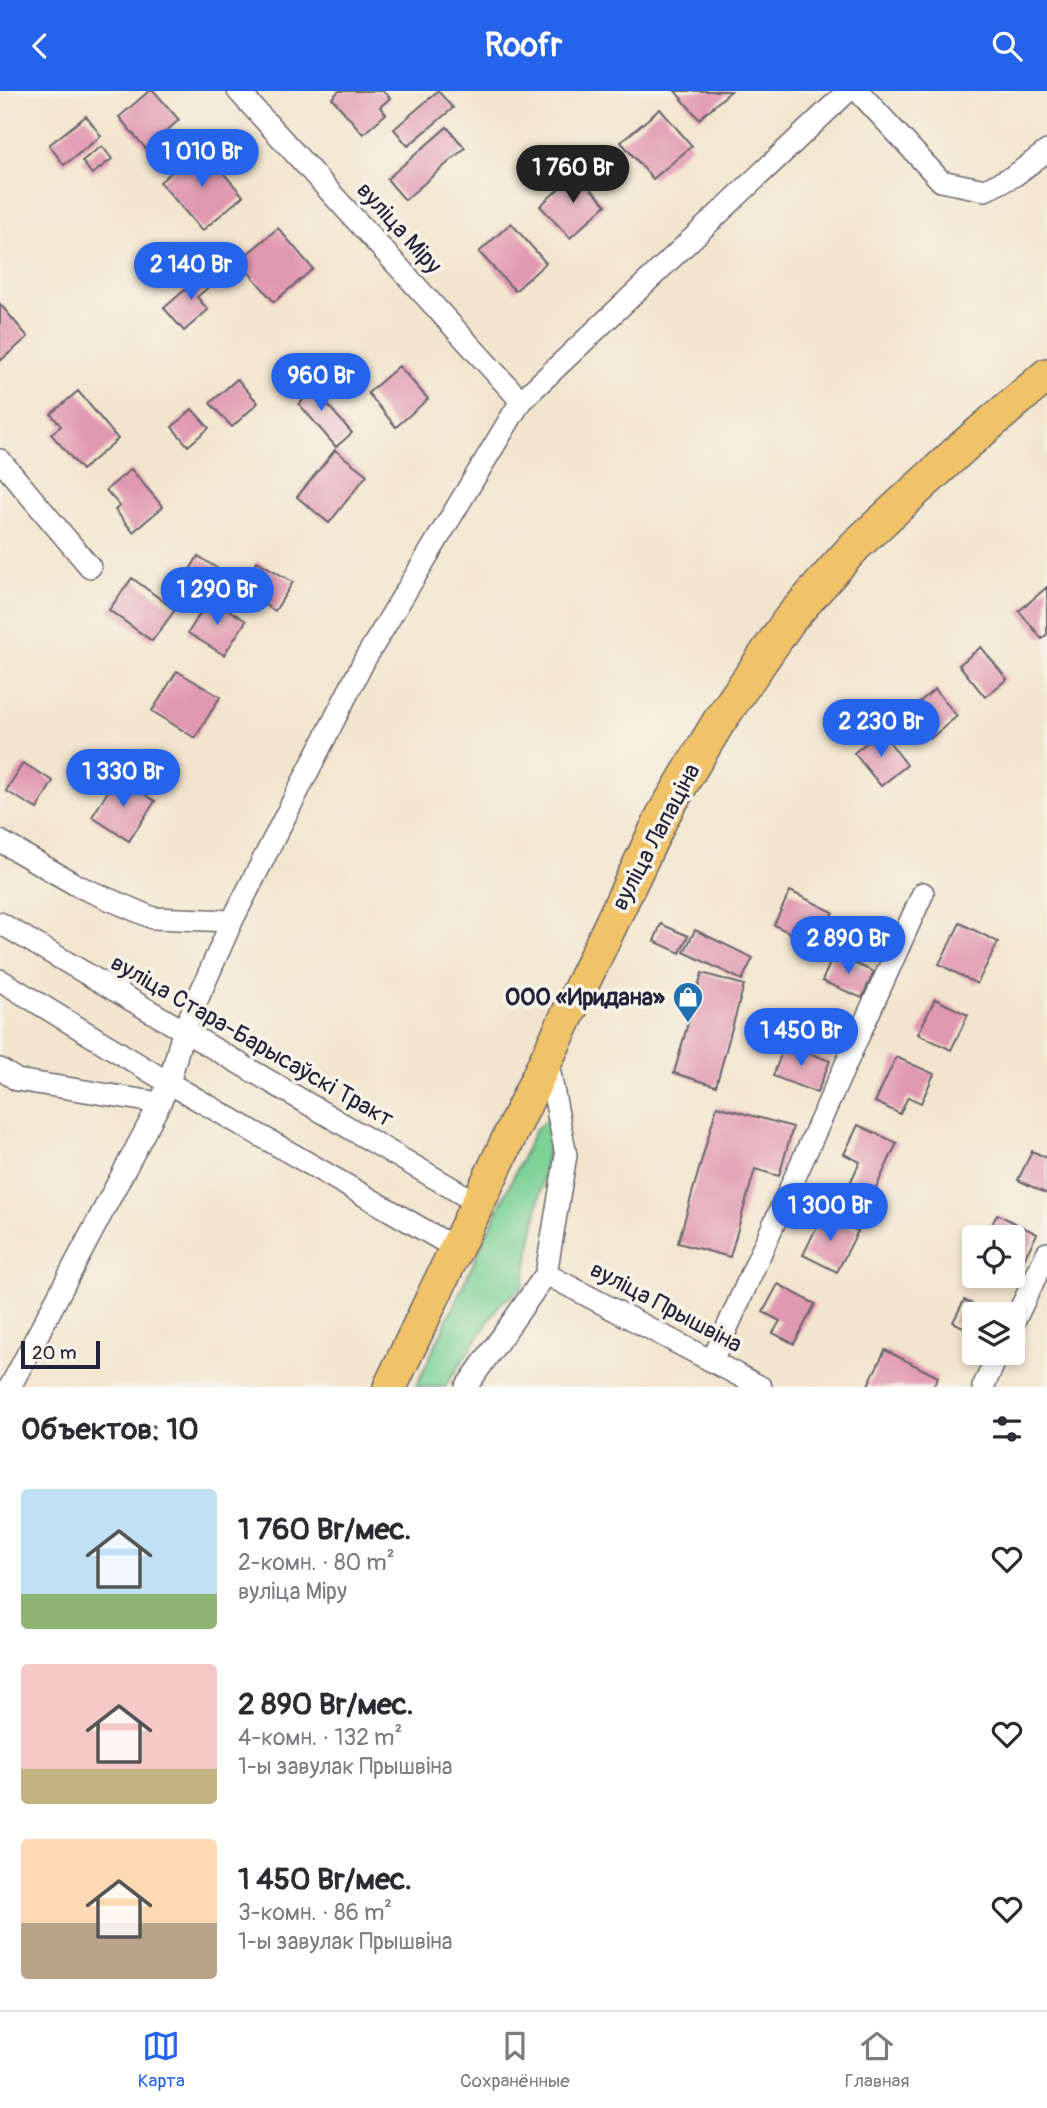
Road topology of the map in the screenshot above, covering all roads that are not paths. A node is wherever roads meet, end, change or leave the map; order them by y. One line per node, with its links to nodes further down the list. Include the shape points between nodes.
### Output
1 (238, 91): 6 (street, вуліца Міру)
2 (848, 91): 6 (street)
3 (858, 91): 4 (street, via 941,181 985,190 1014,176)
4 (1047, 151)
5 (1047, 375): 15 (main road, вуліца Лапаціна, via 855,546 790,619 718,723 663,815)
6 (522, 401): 11 (street, via 365,659)
7 (0, 460): 8 (street)
8 (90, 566)
9 (0, 841): 11 (street, via 78,886 153,918)
10 (923, 893): 23 (street)
11 (232, 921): 14 (street)
12 (0, 923): 14 (street, вуліца Стара-Барысаўскі Тракт)
13 (0, 980): 17 (street)
14 (183, 1032): 17 (street); 18 (street, вуліца Стара-Барысаўскі Тракт)
15 (547, 1056): 18 (main road, вуліца Лапаціна); 21 (street, via 566,1155)
16 (0, 1069): 17 (street, via 17,1080)
17 (164, 1093): 19 (street); 25 (street)
18 (478, 1204): 19 (main road, вуліца Лапаціна)
19 (457, 1249): 26 (main road, вуліца Лапаціна)
20 (1047, 1253): 22 (street)
21 (546, 1273): 23 (street, вуліца Прышвіна); 27 (street)
22 (1024, 1302)
23 (712, 1361): 28 (street, вуліца Прышвіна)
24 (993, 1365): 29 (street)
25 (10, 1387)
26 (390, 1387)
27 (466, 1387)
28 (761, 1387)
29 (983, 1387)

